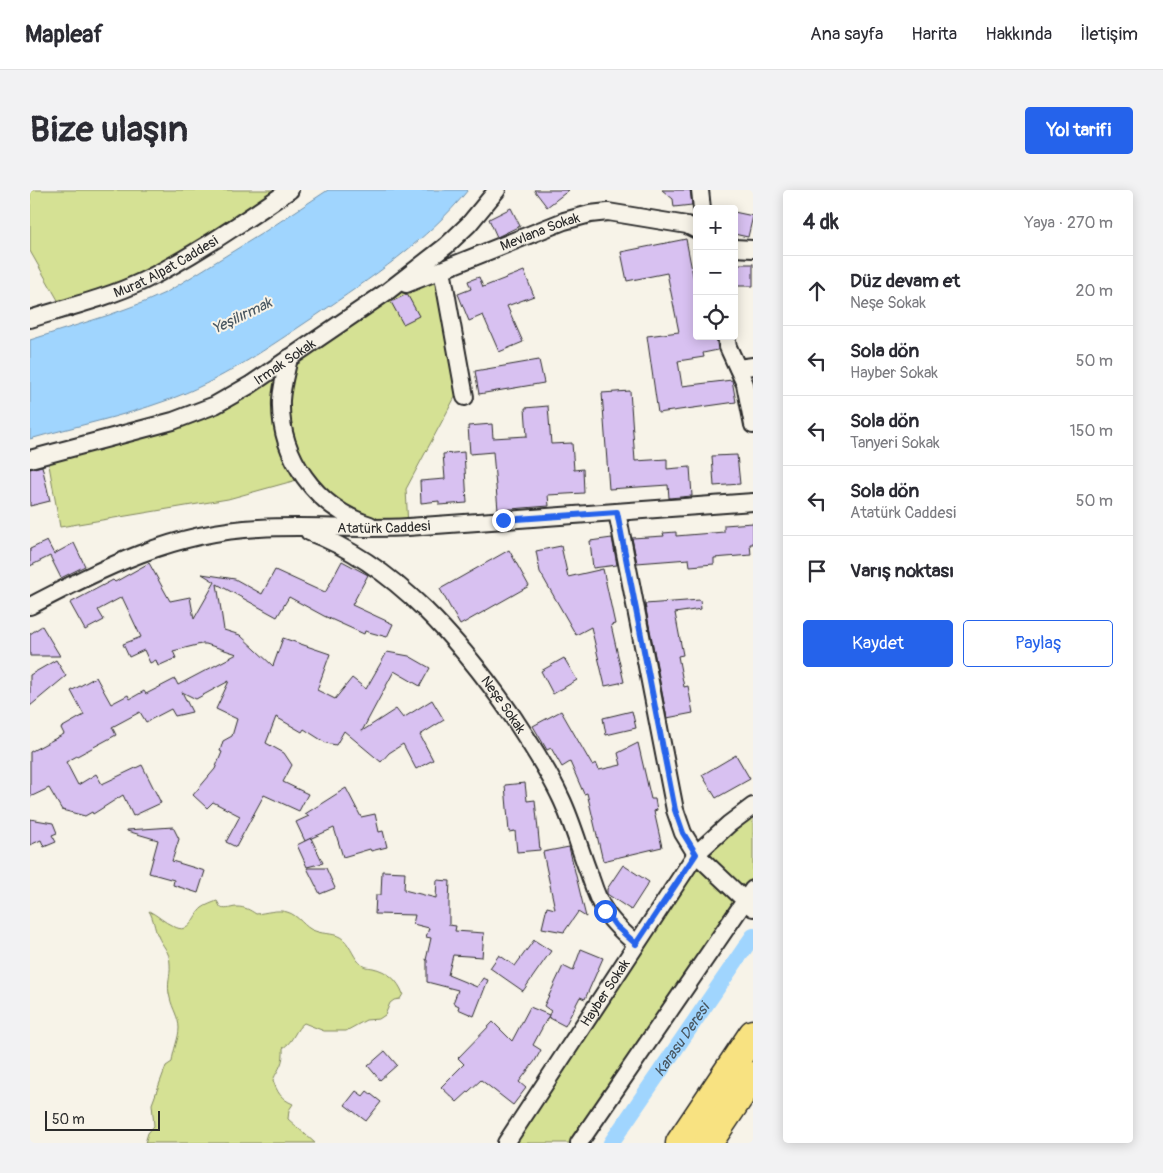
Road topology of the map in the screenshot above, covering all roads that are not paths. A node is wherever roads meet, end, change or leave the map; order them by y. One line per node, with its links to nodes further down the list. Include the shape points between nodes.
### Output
1 (290, 190): 10 (street, Murat Alpat Caddesi, via 141,282)
2 (497, 190): 9 (street, Irmak Sokak, via 446,246)
3 (700, 190): 4 (street)
4 (702, 205)
5 (693, 228): 8 (street, Mevlana Sokak, via 634,215 590,214 564,220)
6 (738, 248): 7 (street)
7 (753, 249)
8 (442, 270): 9 (street, Mevlana Sokak); 14 (street)
9 (388, 292): 12 (street, Irmak Sokak)
10 (30, 319)
11 (727, 340): 13 (street, via 728,347)
12 (290, 358): 16 (street, Irmak Sokak, via 215,405 172,421); 20 (street, via 281,399 286,440 294,460 320,496 338,510)
13 (745, 367): 15 (street)
14 (465, 396)
15 (753, 425)
16 (30, 459)
17 (753, 502): 18 (street, Atatürk Caddesi)
18 (617, 512): 20 (street, Atatürk Caddesi); 23 (street, via 675,810 683,833)
19 (298, 528): 20 (street, Atatürk Caddesi); 21 (street, Atatürk Caddesi, via 225,531 170,542 124,560); 25 (street, Neşe Sokak, via 329,539 385,574 479,669 551,779 605,911)
20 (381, 528)
21 (30, 606)
22 (753, 806): 23 (street, Hayber Sokak)
23 (696, 854): 24 (street); 25 (street, Hayber Sokak)
24 (751, 901): 29 (street, via 629,1067)
25 (636, 944): 28 (street, Hayber Sokak)
26 (753, 1034): 30 (highway)
27 (753, 1076): 31 (highway)
28 (506, 1143)
29 (579, 1143)
30 (680, 1143)
31 (708, 1143)

